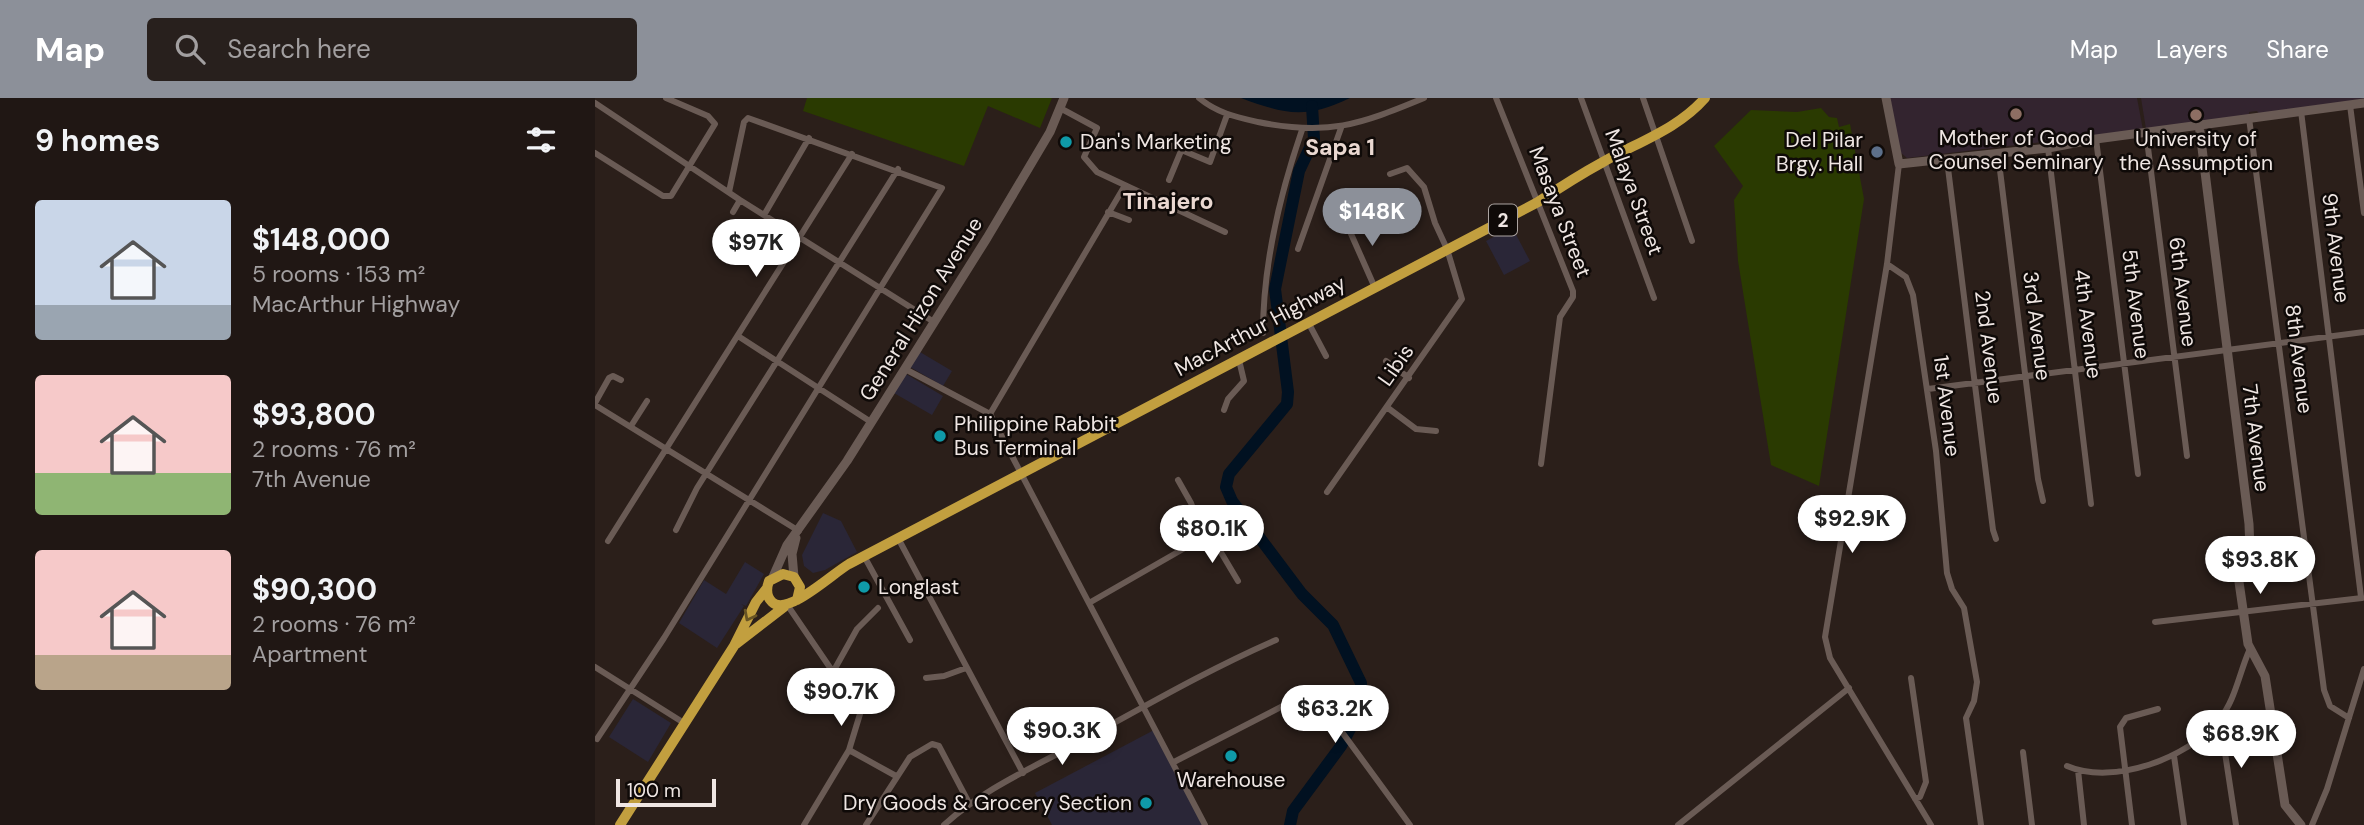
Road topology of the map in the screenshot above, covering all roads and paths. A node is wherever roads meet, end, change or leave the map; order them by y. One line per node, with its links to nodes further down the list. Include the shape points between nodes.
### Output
1 (666, 98): 33 (street, via 714,120 714,128)
2 (1064, 98): 13 (street, General Hizon Avenue)
3 (1199, 98): 15 (street)
4 (1424, 98): 18 (street)
5 (1496, 98): 40 (street, Masaya Street)
6 (1581, 98): 31 (street, Malaya Street)
7 (1643, 98): 21 (street)
8 (1705, 98): 21 (highway, MacArthur Highway / 2, via 1695,110)
9 (1886, 98): 32 (street)
10 (595, 103): 33 (street)
11 (2364, 103): 12 (street)
12 (2350, 105): 14 (street); 43 (street)
13 (1060, 108): 37 (street, via 1097,128 1085,161); 57 (street, General Hizon Avenue, via 1050,132)
14 (2301, 111): 16 (street); 62 (street, 9th Avenue)
15 (1227, 115): 19 (street); 26 (street, via 1210,162)
16 (2249, 118): 17 (street); 63 (street, 8th Avenue)
17 (2199, 124): 20 (street); 64 (street, 7th Avenue)
18 (1341, 128): 19 (street); 50 (street)
19 (1303, 130): 60 (street, via 1284,191 1263,297)
20 (2146, 132): 23 (street); 66 (street, 6th Avenue)
21 (1655, 136): 31 (highway, MacArthur Highway / 2); 49 (street)
22 (809, 138): 28 (street); 38 (street, via 746,118); 44 (street)
23 (2097, 139): 25 (street); 70 (street, 5th Avenue)
24 (1160, 141): 26 (street)
25 (2048, 148): 29 (street); 72 (street, 4th Avenue)
26 (1181, 151): 36 (street)
27 (595, 153): 33 (street, via 669,198)
28 (852, 154): 34 (street); 48 (street)
29 (1998, 154): 30 (street); 73 (street, 3rd Avenue)
30 (1947, 160): 32 (street); 76 (street, 2nd Avenue)
31 (1604, 161): 40 (highway, MacArthur Highway / 2); 56 (street, Malaya Street)
32 (1899, 164): 53 (street)
33 (690, 166): 38 (street)
34 (898, 169): 52 (street); 55 (street, via 942,190)
35 (1390, 174): 51 (street, via 1407,168 1420,179)
36 (1169, 180)
37 (1124, 187): 42 (street); 47 (street)
38 (729, 192): 39 (street)
39 (740, 200): 41 (street); 44 (street)
40 (1538, 202): 51 (highway, MacArthur Highway / 2); 89 (street, Masaya Street, via 1573,291 1560,317)
41 (733, 212)
42 (1108, 212): 46 (street); 83 (street)
43 (2364, 214)
44 (764, 215): 48 (street)
45 (1344, 218): 54 (street)
46 (1129, 219)
47 (1225, 232)
48 (797, 236): 52 (street); 61 (street)
49 (1692, 241)
50 (1298, 249)
51 (1447, 249): 54 (highway, MacArthur Highway / 2); 74 (street, Libis, via 1462,299)
52 (839, 263): 55 (street); 69 (street)
53 (1887, 264): 78 (street, 1st Avenue, via 1910,284); 127 (street, via 1825,638 1830,658)
54 (1374, 288): 58 (highway, MacArthur Highway / 2)
55 (881, 289): 57 (street); 77 (street)
56 (1654, 298)
57 (934, 322): 71 (street, General Hizon Avenue)
58 (1308, 322): 65 (street); 67 (highway, MacArthur Highway / 2)
59 (2364, 332): 62 (street)
60 (1263, 333)
61 (738, 336): 69 (street); 87 (street)
62 (2329, 339): 63 (street); 109 (street, 9th Avenue)
63 (2280, 345): 64 (street); 111 (street, 8th Avenue)
64 (2228, 351): 66 (street); 114 (street, 7th Avenue, via 2251,544 2239,582)
65 (1326, 356)
66 (2174, 358): 70 (street); 88 (street, 6th Avenue)
67 (1239, 360): 82 (street, via 1244,381); 92 (highway, MacArthur Highway / 2)
68 (1386, 361): 74 (street)
69 (777, 363): 77 (street); 90 (street)
70 (2126, 364): 72 (street); 91 (street, 5th Avenue)
71 (905, 369): 83 (street); 84 (street, General Hizon Avenue)
72 (2076, 370): 73 (street); 97 (street, 4th Avenue)
73 (2027, 376): 76 (street); 96 (street, 3rd Avenue)
74 (1409, 378): 81 (street, Libis)
75 (621, 380): 80 (street, via 609,378)
76 (1976, 383): 78 (street); 102 (street, 2nd Avenue)
77 (819, 388): 84 (street); 95 (street)
78 (1928, 389): 155 (street, 1st Avenue, via 1947,573 1964,608 1977,682 1966,718)
79 (647, 401): 85 (street)
80 (595, 404): 85 (street)
81 (1388, 408): 86 (street, via 1416,429); 94 (street, Libis)
82 (1224, 410)
83 (990, 414): 92 (street)
84 (871, 422): 99 (street, General Hizon Avenue)
85 (631, 426): 87 (street)
86 (1436, 431)
87 (666, 448): 90 (street); 103 (street)
88 (2187, 456)
89 (1541, 464)
90 (708, 472): 95 (street); 98 (street)
91 (2138, 474)
92 (1021, 476): 101 (highway, MacArthur Highway / 2); 110 (street)
93 (1178, 480): 100 (street)
94 (1327, 492)
95 (751, 500): 99 (street); 128 (street)
96 (2043, 501)
97 (2091, 504)
98 (676, 530)
99 (798, 532): 106 (street, General Hizon Avenue, via 793,549); 108 (street, General Hizon Avenue)
100 (1202, 533): 107 (street, via 1216,544); 110 (street, via 1197,541)
101 (898, 538): 104 (highway, MacArthur Highway / 2); 121 (street)
102 (1996, 539)
103 (608, 541)
104 (864, 556): 105 (highway, MacArthur Highway / 2); 116 (street)
105 (825, 578): 106 (highway, MacArthur Highway / 2); 112 (highway, MacArthur Highway / 2)
106 (795, 579): 108 (highway, MacArthur Highway / 2, via 783,574); 112 (highway, via 800,591)
107 (1238, 581)
108 (769, 583): 112 (highway, via 771,601); 118 (highway, MacArthur Highway / 2, one-way to 118)
109 (2362, 598): 111 (street)
110 (1089, 603): 129 (street)
111 (2311, 603): 114 (street); 132 (street, 8th Avenue, via 2326,698 2337,713)
112 (790, 604): 118 (highway, MacArthur Highway / 2); 123 (street)
113 (878, 608): 123 (street, via 857,629)
114 (2245, 611): 115 (street); 119 (street, 7th Avenue)
115 (2155, 622)
116 (910, 640)
117 (1276, 640): 129 (street)
118 (734, 646): 134 (highway, MacArthur Highway / 2)
119 (2249, 651): 133 (street); 161 (street, 7th Avenue, via 2265,676 2285,805)
120 (595, 667): 128 (street)
121 (966, 668): 124 (street); 143 (street)
122 (2364, 669): 132 (street)
123 (834, 672): 126 (street)
124 (926, 678)
125 (1911, 678): 145 (street, via 1926,782)
126 (842, 684)
127 (1849, 688): 145 (street); 153 (street)
128 (631, 690): 134 (street); 135 (street)
129 (1143, 707): 139 (street); 143 (street)
130 (2158, 709): 141 (street, via 2122,721)
131 (859, 714): 136 (street)
132 (2349, 718): 162 (street)
133 (2220, 720): 138 (street); 160 (street)
134 (684, 723): 147 (highway, MacArthur Highway / 2)
135 (597, 738)
136 (849, 750): 144 (street); 148 (street)
137 (2023, 752): 156 (street)
138 (2174, 756): 141 (street); 159 (street)
139 (1174, 762): 151 (street); 152 (street, via 1308,693 1331,717)
140 (2067, 766): 142 (street)
141 (2124, 769): 142 (street); 158 (street)
142 (2078, 770): 157 (street)
143 (1023, 773): 146 (street)
144 (896, 776): 146 (street, via 910,757 936,744); 149 (street)
145 (1915, 799): 154 (street)
146 (969, 803): 150 (street)
147 (620, 825)
148 (804, 825)
149 (866, 825)
150 (944, 825)
151 (1205, 825)
152 (1410, 825)
153 (1678, 825)
154 (1931, 825)
155 (1981, 825)
156 (2032, 825)
157 (2084, 825)
158 (2133, 825)
159 (2184, 825)
160 (2236, 825)
161 (2301, 825)
162 (2312, 825)

